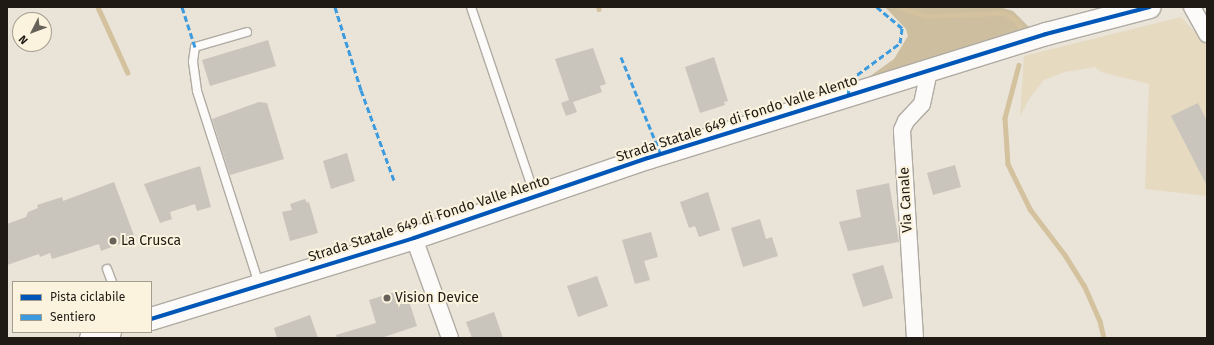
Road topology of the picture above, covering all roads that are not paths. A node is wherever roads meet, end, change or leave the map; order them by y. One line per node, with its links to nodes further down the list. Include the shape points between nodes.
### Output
1 (471, 7): 7 (lane)
2 (1150, 7): 6 (main road, Strada Statale 649 di Fondo Valle Alento, via 1046,34)
3 (1192, 7): 5 (street)
4 (247, 32): 11 (lane, via 195,47 193,62 197,91)
5 (1207, 34)
6 (929, 71): 7 (main road, Strada Statale 649 di Fondo Valle Alento); 16 (street, Via Canale, via 922,104 906,121 902,130)
7 (536, 196): 8 (main road, Strada Statale 649 di Fondo Valle Alento)
8 (414, 238): 11 (main road, Strada Statale 649 di Fondo Valle Alento); 15 (street)
9 (107, 269): 10 (lane)
10 (112, 281)
11 (259, 285): 12 (main road, Strada Statale 649 di Fondo Valle Alento)
12 (152, 319)
13 (107, 333): 14 (main road)
14 (90, 338)
15 (450, 338)
16 (914, 338)

